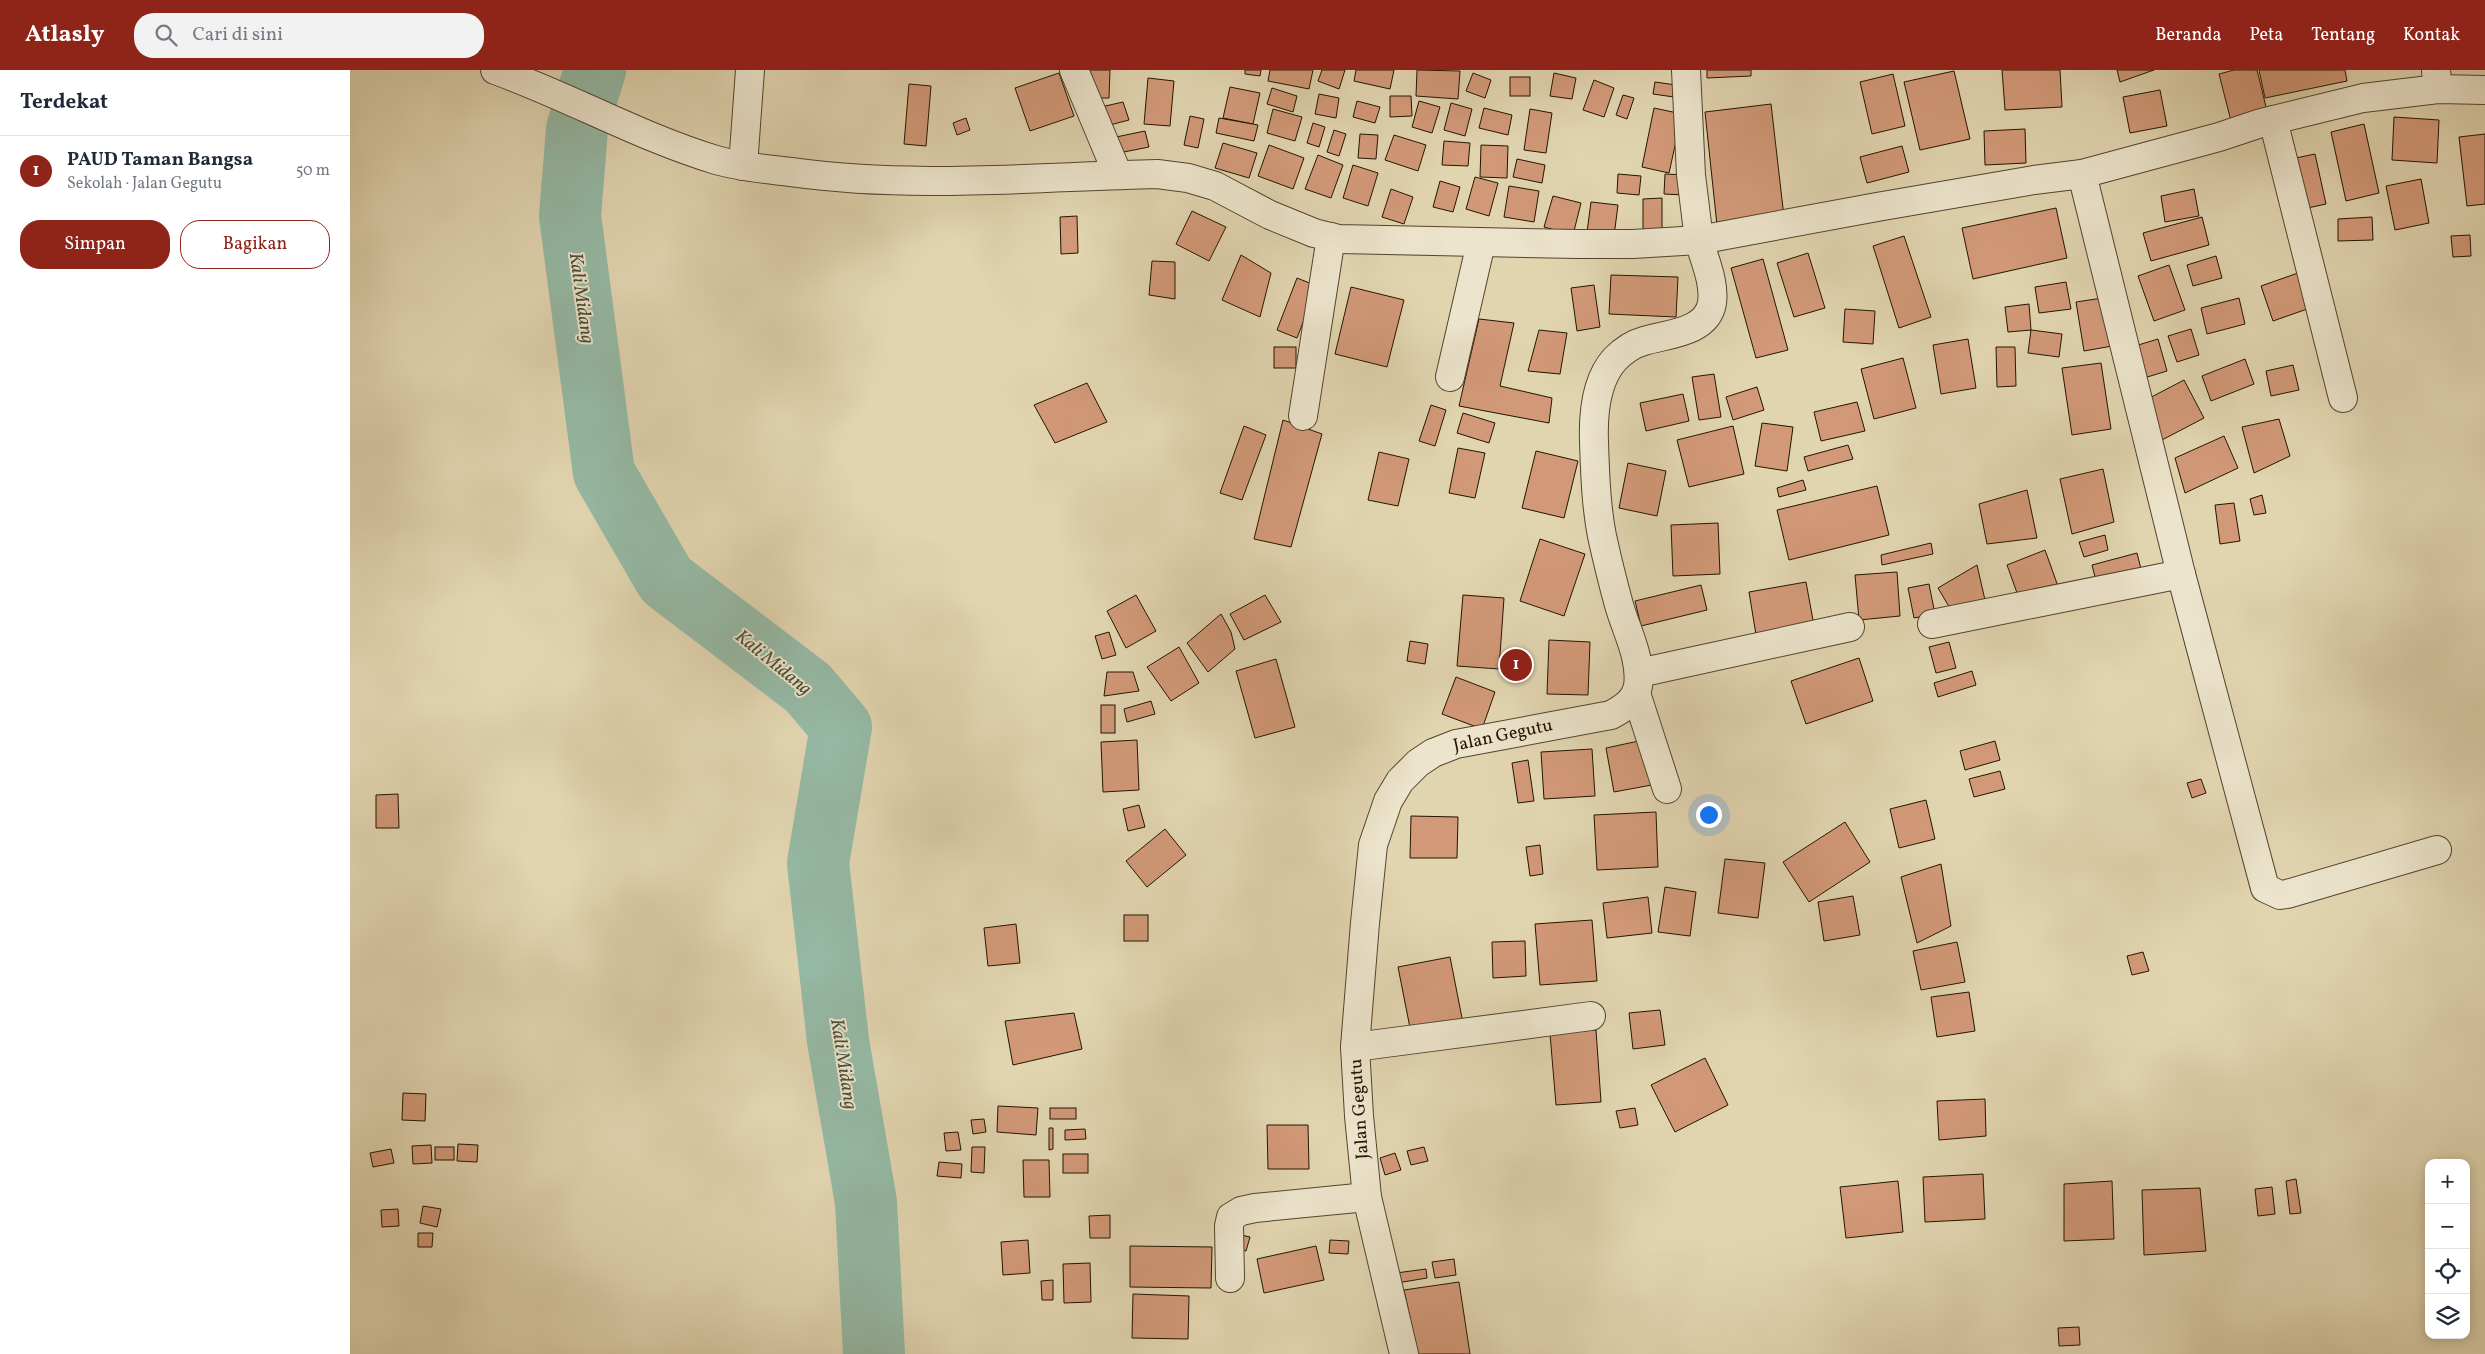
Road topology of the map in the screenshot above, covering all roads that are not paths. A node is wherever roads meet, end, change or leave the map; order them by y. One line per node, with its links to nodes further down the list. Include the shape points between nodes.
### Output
1 (750, 70): 8 (street)
2 (1074, 70): 10 (street)
3 (1686, 70): 12 (street, via 1691,175)
4 (506, 74): 8 (street, via 642,133)
5 (2437, 80): 6 (street); 7 (street)
6 (2485, 90)
7 (2274, 120): 9 (street); 15 (street)
8 (743, 166): 10 (street, via 822,177 932,182)
9 (2082, 174): 12 (street); 17 (street)
10 (1118, 175): 11 (street, via 1158,174 1188,178 1215,186 1270,215 1314,233)
11 (1330, 236): 13 (street, via 1339,239); 16 (street)
12 (1699, 240): 13 (street, via 1633,244); 20 (street, via 1710,279 1712,302 1706,317 1687,329 1642,342 1623,352 1608,369 1597,400 1594,440 1602,534)
13 (1481, 243): 14 (street)
14 (1450, 377)
15 (2343, 398)
16 (1303, 416)
17 (2181, 574): 18 (street); 22 (street, via 2265,888 2280,895 2287,894)
18 (1932, 624)
19 (1850, 627): 20 (street)
20 (1637, 683): 21 (street); 24 (street, Jalan Gegutu, via 1626,707 1611,715 1456,744 1433,753 1400,781 1388,801 1372,845)
21 (1667, 789)
22 (2437, 850)
23 (1591, 1016): 24 (street)
24 (1355, 1047): 25 (street, Jalan Gegutu)
25 (1367, 1197): 26 (street, via 1241,1211 1231,1217 1229,1226); 27 (street, Jalan Gegutu)
26 (1230, 1278)
27 (1404, 1354)

